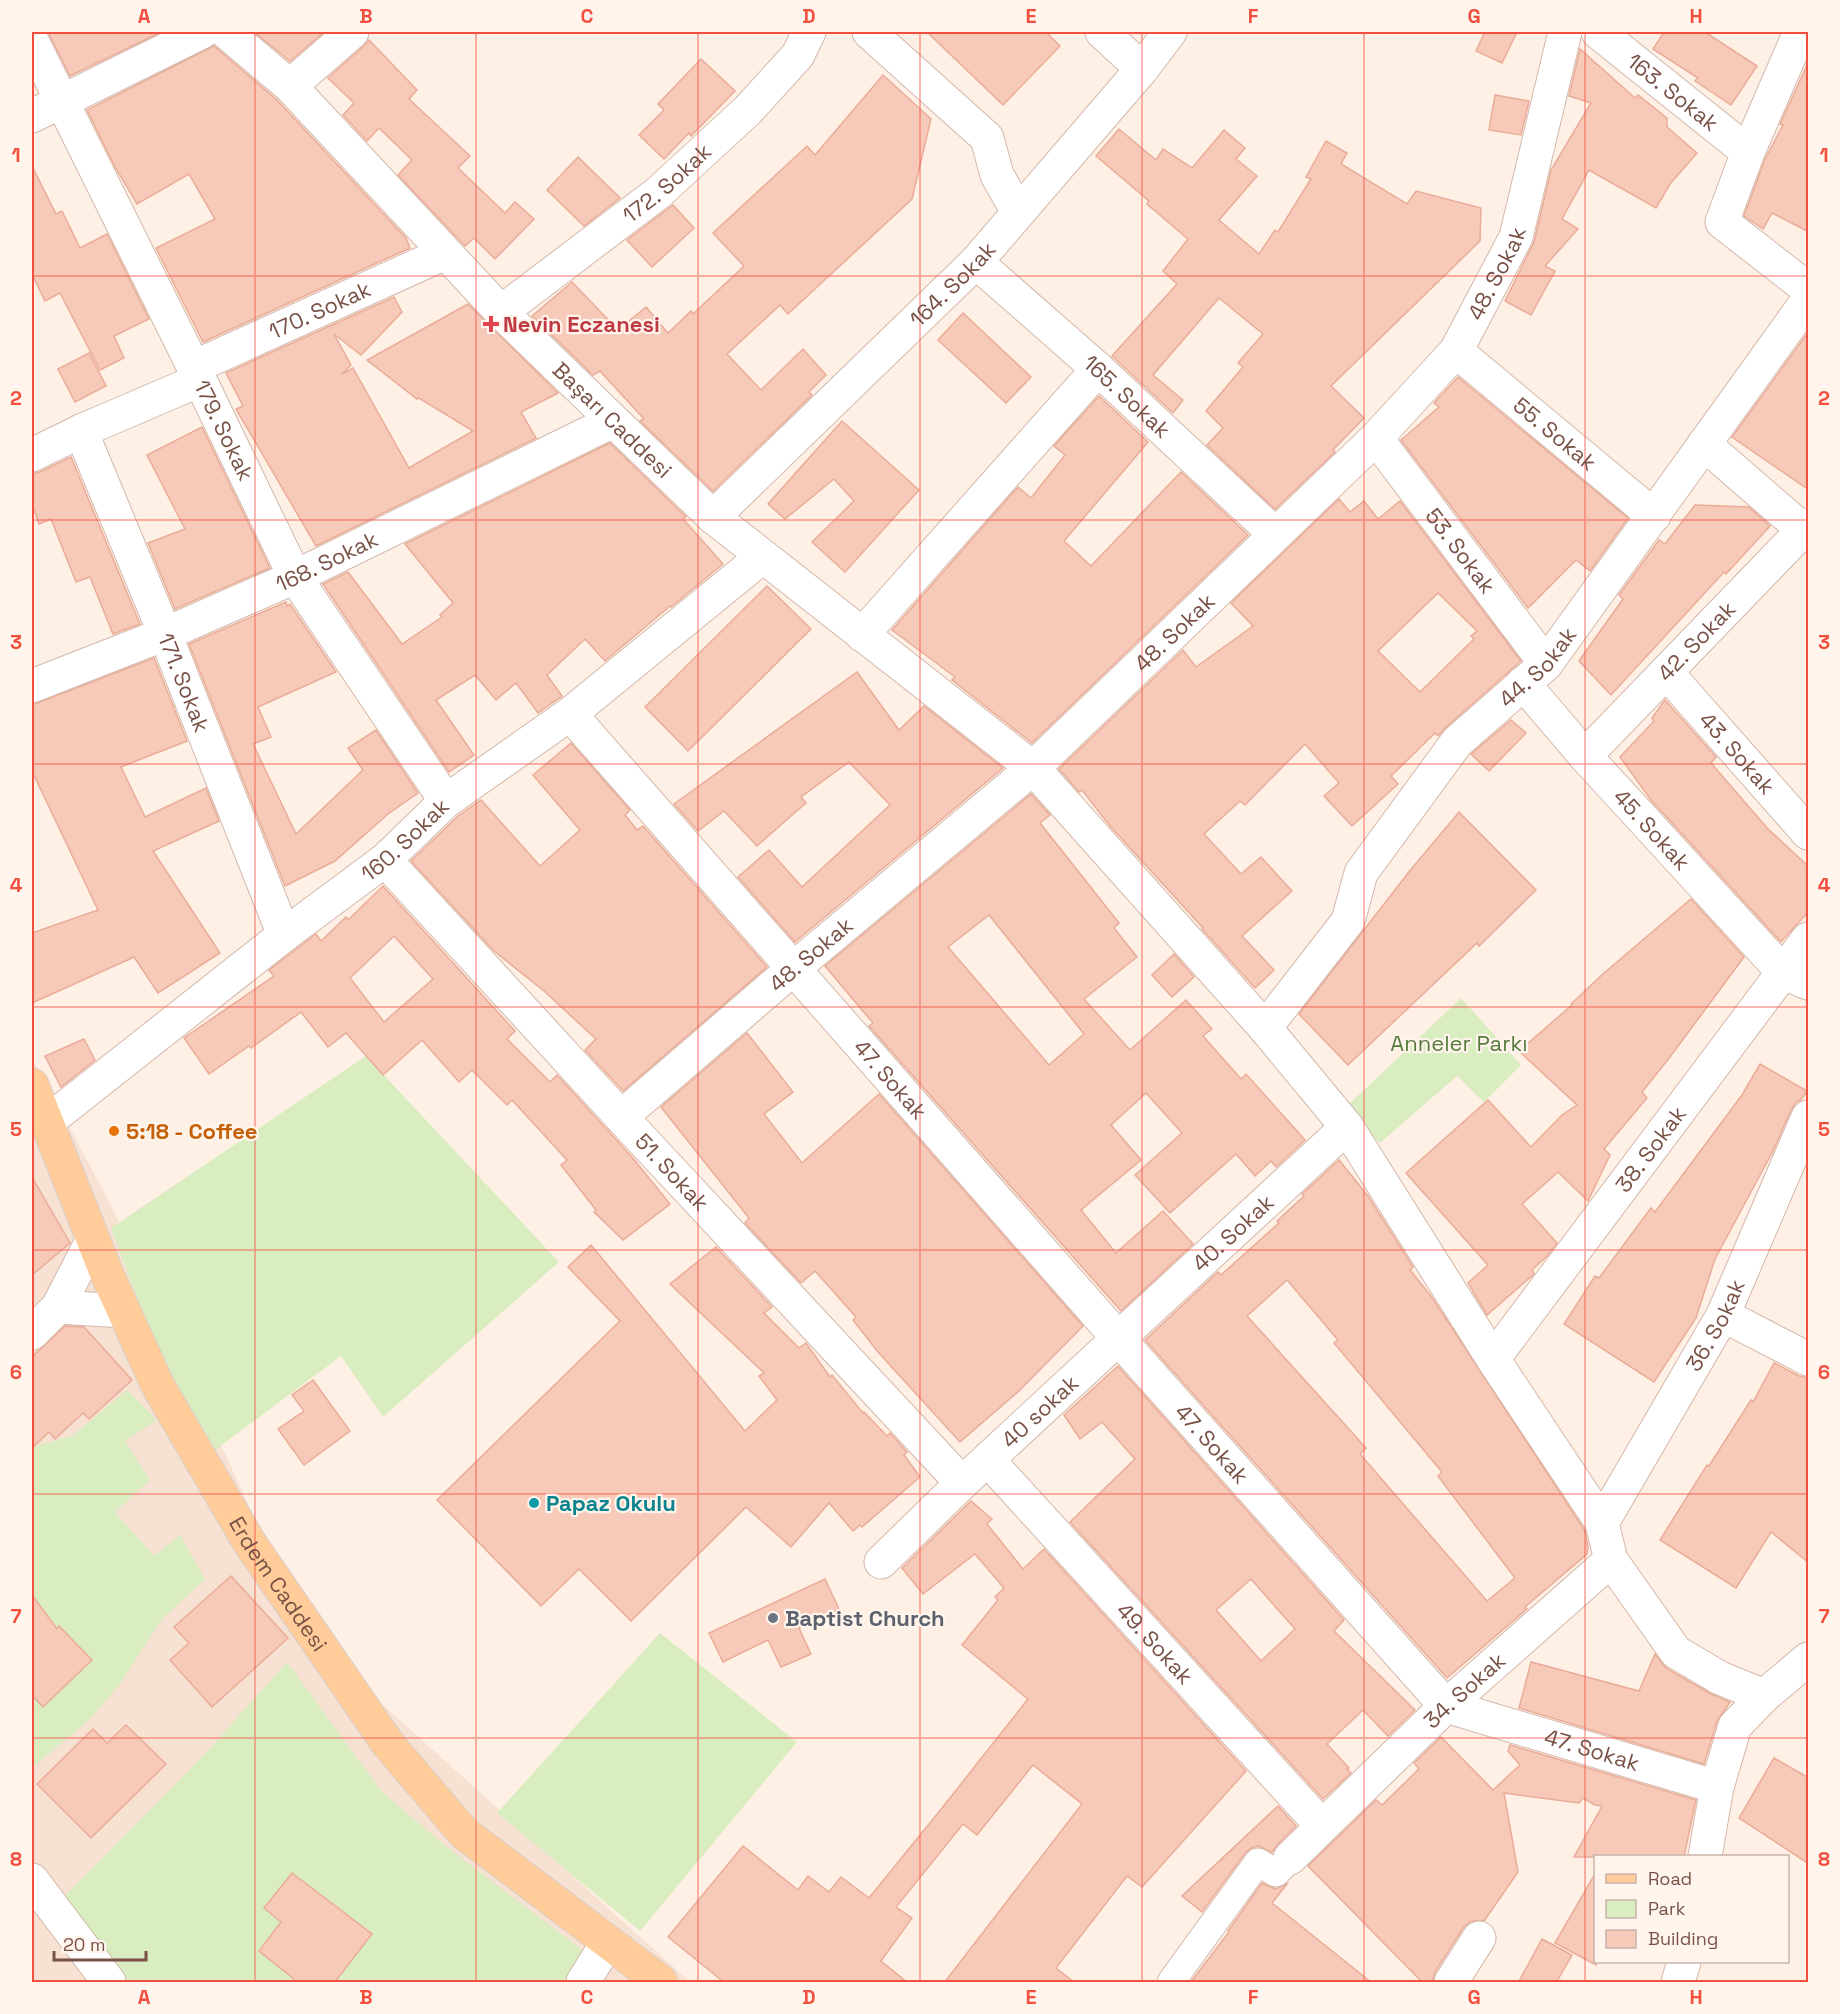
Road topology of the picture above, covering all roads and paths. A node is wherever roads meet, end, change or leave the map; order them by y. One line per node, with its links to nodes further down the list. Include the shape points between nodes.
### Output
1 (202, 32): 14 (street)
2 (226, 32): 13 (street, Başarı Caddesi)
3 (352, 32): 13 (street)
4 (809, 32): 22 (street, 172. Sokak, via 798,55 748,110 658,193)
5 (869, 32): 17 (street, via 987,138 997,175)
6 (1102, 32): 12 (street)
7 (1170, 32): 12 (street, 164. Sokak)
8 (1565, 32): 23 (street, 48. Sokak, via 1516,237)
9 (1598, 32): 16 (street, 163. Sokak)
10 (1800, 32): 16 (street)
11 (32, 41): 14 (street, 179. Sokak)
12 (1142, 69): 17 (street, 164. Sokak)
13 (290, 86): 18 (street, Başarı Caddesi)
14 (63, 100): 15 (street); 25 (street, 179. Sokak)
15 (32, 116)
16 (1748, 152): 20 (street, via 1722,222)
17 (1018, 212): 19 (street, 164. Sokak)
18 (445, 253): 22 (street, Başarı Caddesi); 25 (street, 170. Sokak)
19 (976, 262): 24 (street, 165. Sokak); 32 (street, 164. Sokak)
20 (1809, 289)
21 (1809, 300): 29 (street, 44. Sokak)
22 (501, 312): 26 (street, Başarı Caddesi)
23 (1456, 351): 28 (street, 48. Sokak); 31 (street, 55. Sokak)
24 (1098, 369): 34 (street, 165. Sokak); 38 (street)
25 (197, 373): 27 (street, 170. Sokak); 36 (street, 179. Sokak)
26 (613, 421): 32 (street, Başarı Caddesi); 36 (street, 168. Sokak)
27 (81, 431): 30 (street, 170. Sokak); 37 (street, 171. Sokak)
28 (1376, 438): 34 (street, 48. Sokak); 40 (street, 53. Sokak)
29 (1704, 444): 31 (street, 44. Sokak); 33 (street)
30 (32, 455)
31 (1654, 516): 40 (street, 44. Sokak)
32 (713, 517): 35 (street, Başarı Caddesi)
33 (1807, 530): 39 (street, 42. Sokak)
34 (1275, 534): 44 (street, 48. Sokak)
35 (762, 557): 38 (street, Başarı Caddesi); 42 (street, 160. Sokak)
36 (295, 577): 37 (street, 168. Sokak); 45 (street, 179. Sokak)
37 (165, 634): 41 (street, 168. Sokak); 48 (street, 171. Sokak)
38 (861, 635): 44 (street, Başarı Caddesi)
39 (1666, 672): 43 (street, 42. Sokak); 46 (street, 43. Sokak)
40 (1534, 674): 43 (street, 45. Sokak); 52 (street, 44. Sokak, via 1457,742 1361,873 1348,921)
41 (32, 686)
42 (570, 714): 45 (street, 160. Sokak); 50 (street, 47. Sokak)
43 (1585, 756): 51 (street, 45. Sokak)
44 (1033, 768): 50 (street, 48. Sokak); 52 (street, Başarı Caddesi)
45 (446, 801): 47 (street, 160. Sokak)
46 (1809, 833)
47 (385, 860): 48 (street, 160. Sokak); 54 (street, 51. Sokak)
48 (284, 935): 56 (street, 160. Sokak)
49 (1809, 939): 51 (street, 38. Sokak)
50 (794, 968): 54 (street, 48. Sokak); 63 (street, 47. Sokak)
51 (1796, 978): 64 (street, 38. Sokak)
52 (1265, 1028): 57 (street, Başarı Caddesi)
53 (32, 1084): 56 (main road, Erdem Caddesi)
54 (621, 1118): 67 (street, 51. Sokak)
55 (1808, 1119): 61 (street, 36. Sokak)
56 (47, 1122): 58 (main road, Erdem Caddesi)
57 (1347, 1127): 63 (street, 40. Sokak); 64 (street, Başarı Caddesi)
58 (93, 1239): 59 (street); 60 (main road, Erdem Caddesi)
59 (58, 1307): 60 (street); 62 (street)
60 (123, 1311): 80 (main road, Erdem Caddesi, via 158,1386 249,1542 388,1744 464,1833)
61 (1723, 1315): 65 (street); 68 (street, 36. Sokak)
62 (32, 1333)
63 (1118, 1338): 66 (street, 40 sokak); 73 (street, 47. Sokak)
64 (1493, 1359): 68 (street, Başarı Caddesi)
65 (1809, 1359)
66 (988, 1460): 67 (street, 40 sokak); 75 (street, 49. Sokak)
67 (962, 1483): 70 (street, 40 sokak)
68 (1602, 1523): 69 (street)
69 (1611, 1560): 72 (street, via 1676,1652 1720,1678); 73 (street, 34. Sokak)
70 (881, 1562)
71 (1809, 1659): 72 (street)
72 (1764, 1696): 74 (street, via 1735,1726)
73 (1446, 1706): 74 (street, 47. Sokak); 75 (street, 34. Sokak)
74 (1717, 1787): 76 (street)
75 (1322, 1826): 77 (street, 34. Sokak)
76 (1705, 1855)
77 (1290, 1858): 85 (street, via 1276,1873 1258,1862)
78 (32, 1880): 82 (street)
79 (1479, 1938): 86 (street)
80 (607, 1943): 83 (street); 84 (main road, Erdem Caddesi)
81 (1684, 1963): 87 (street)
82 (109, 1983)
83 (583, 1983)
84 (661, 1983)
85 (1171, 1983)
86 (1451, 1983)
87 (1678, 1983)

